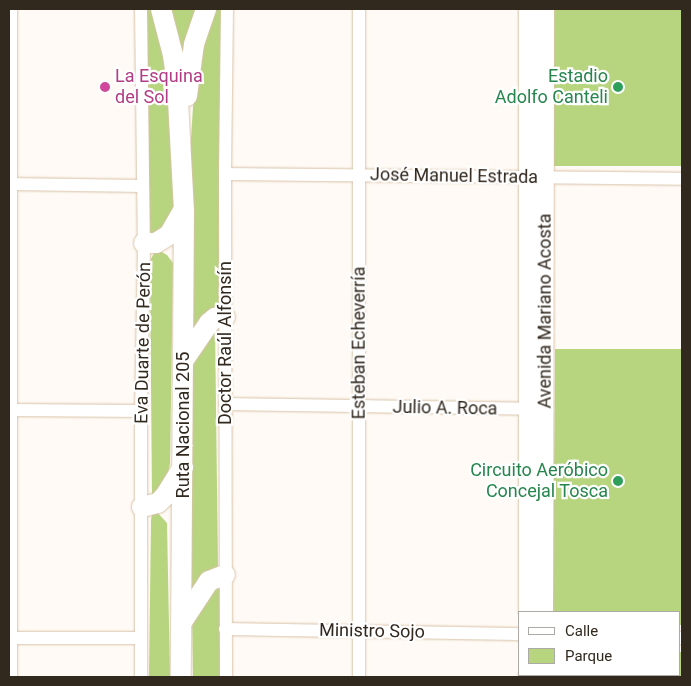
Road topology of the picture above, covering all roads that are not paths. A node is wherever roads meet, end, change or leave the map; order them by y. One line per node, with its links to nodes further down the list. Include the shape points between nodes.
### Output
1 (10, 9): 14 (street)
2 (141, 9): 15 (street, Eva Duarte de Perón)
3 (161, 9): 9 (main road, Ruta Nacional 205, via 175,64)
4 (206, 9): 9 (main road, Ruta Nacional 205, via 194,44 188,80)
5 (227, 9): 10 (street, Doctor Raúl Alfonsín)
6 (359, 9): 11 (street, Esteban Echeverría)
7 (528, 9): 12 (main road, Avenida Mariano Acosta)
8 (545, 9): 12 (main road, Avenida Mariano Acosta)
9 (182, 173): 16 (main road, Ruta Nacional 205)
10 (225, 174): 11 (street, José Manuel Estrada); 18 (street, Doctor Raúl Alfonsín)
11 (359, 175): 12 (street, José Manuel Estrada); 21 (street, Esteban Echeverría)
12 (536, 177): 13 (street, José Manuel Estrada); 22 (main road, Avenida Mariano Acosta)
13 (682, 179)
14 (9, 184): 15 (street); 23 (street)
15 (144, 186): 17 (street, Eva Duarte de Perón)
16 (184, 210): 17 (main road, via 169,235 156,243); 19 (main road, Ruta Nacional 205)
17 (144, 243): 24 (street, Eva Duarte de Perón)
18 (225, 318): 19 (main road, via 215,318 209,323); 20 (street, Doctor Raúl Alfonsín)
19 (183, 361): 25 (main road, Ruta Nacional 205)
20 (225, 404): 21 (street, Julio A. Roca); 27 (street, Doctor Raúl Alfonsín)
21 (359, 406): 22 (street, Julio A. Roca); 32 (street, Esteban Echeverría)
22 (536, 409): 28 (main road, Avenida Mariano Acosta); 29 (main road, Avenida Mariano Acosta)
23 (10, 410): 24 (street); 34 (street)
24 (141, 411): 26 (street, Eva Duarte de Perón)
25 (183, 467): 26 (main road, via 158,503); 30 (main road, Ruta Nacional 205)
26 (142, 507): 35 (street, Eva Duarte de Perón)
27 (225, 575): 30 (main road, via 209,581); 31 (street, Doctor Raúl Alfonsín)
28 (528, 611)
29 (544, 611)
30 (182, 622): 38 (main road, Ruta Nacional 205)
31 (225, 629): 32 (street, Ministro Sojo); 39 (street, Doctor Raúl Alfonsín)
32 (359, 631): 33 (street, Ministro Sojo); 40 (street, Esteban Echeverría)
33 (518, 634)
34 (10, 638): 35 (street); 36 (street)
35 (142, 638): 37 (street, Eva Duarte de Perón)
36 (11, 677)
37 (141, 677)
38 (181, 677)
39 (226, 677)
40 (359, 677)

